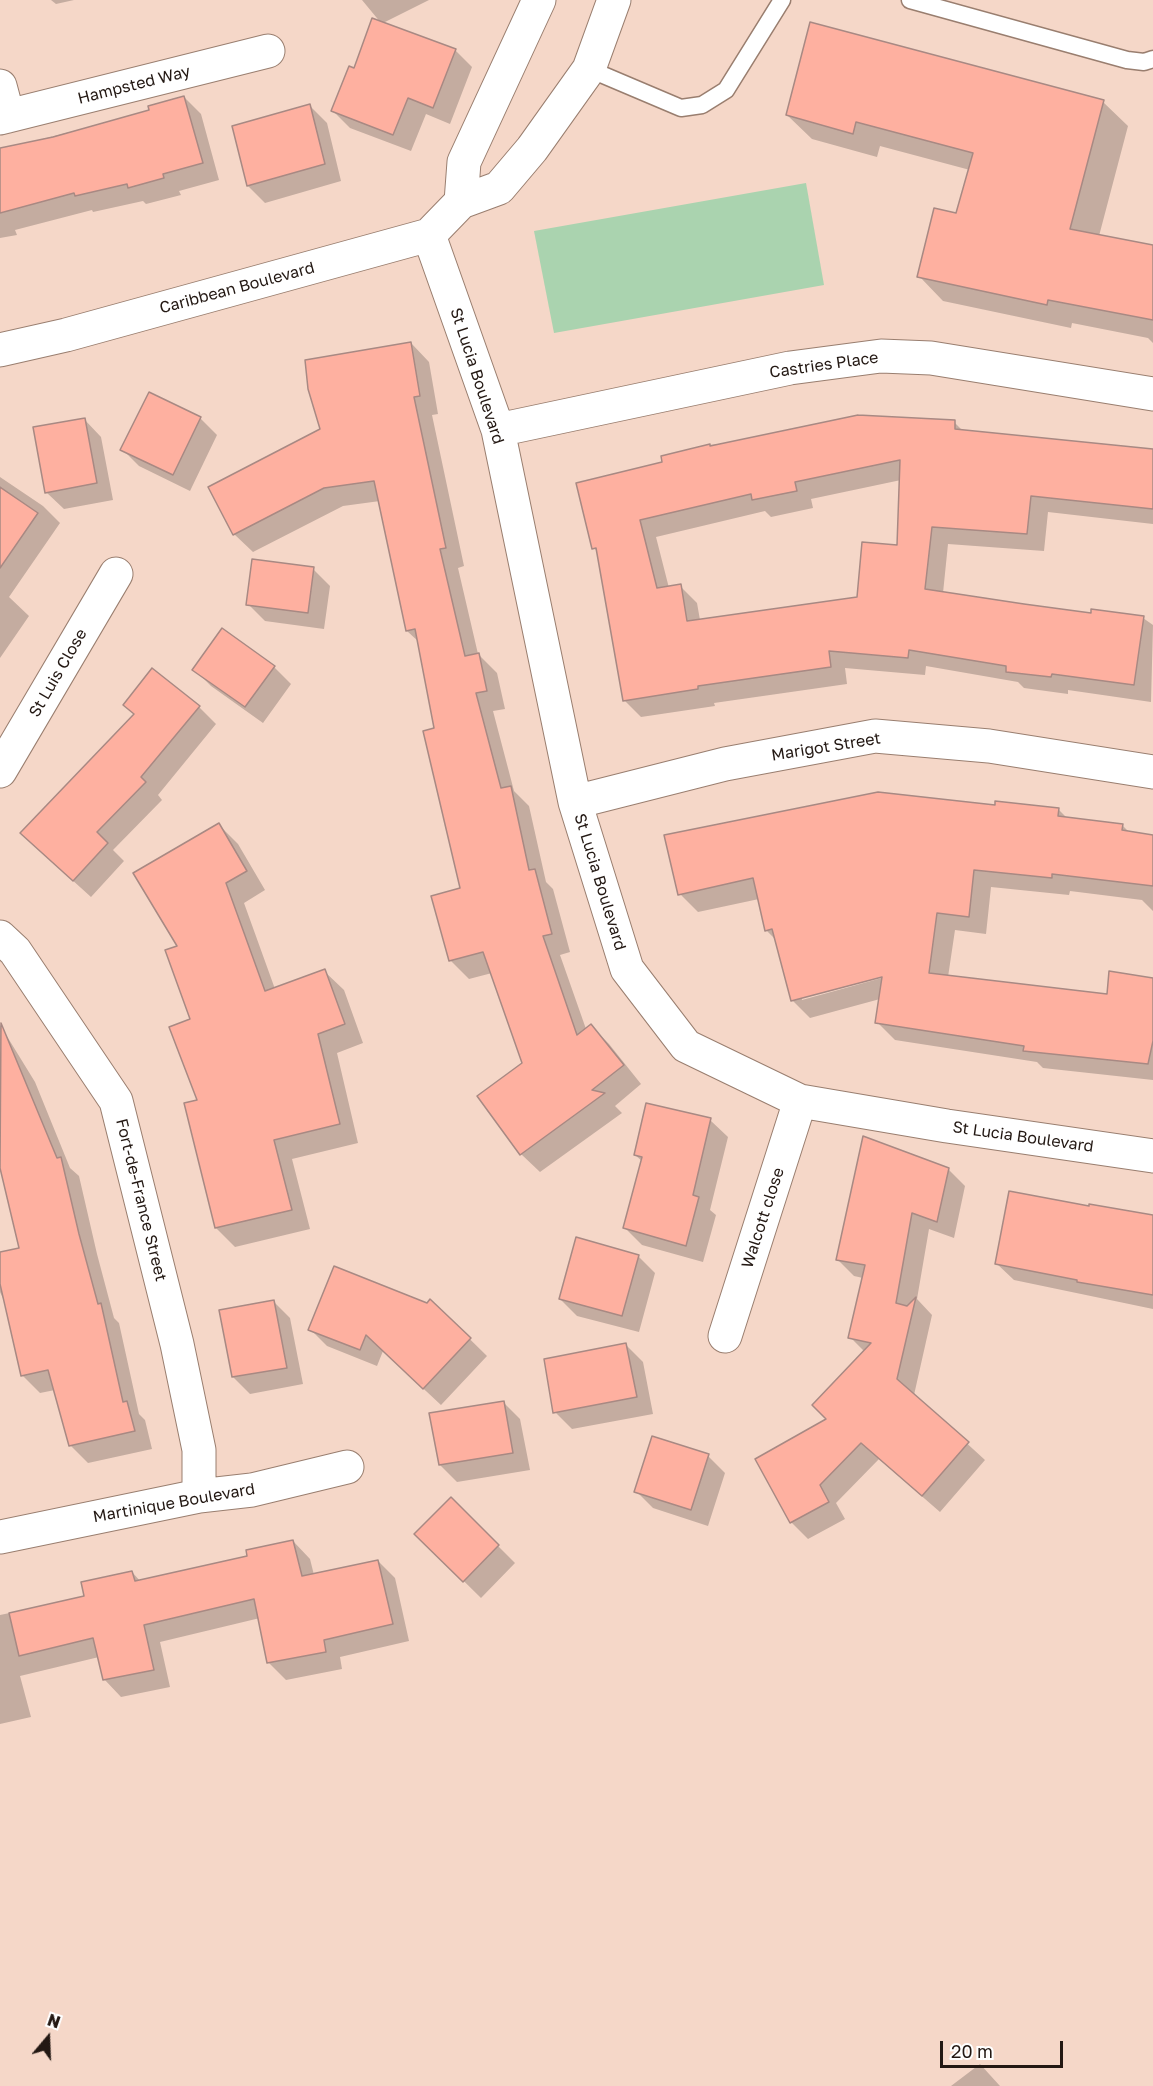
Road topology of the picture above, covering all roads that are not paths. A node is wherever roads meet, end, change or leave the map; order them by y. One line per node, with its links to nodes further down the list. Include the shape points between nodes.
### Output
1 (539, 0): 9 (street, via 464,162)
2 (614, 0): 7 (street)
3 (782, 0): 7 (lane, via 726,90 702,105 681,108)
4 (910, 0): 6 (lane, via 1127,60)
5 (268, 51): 8 (street, Hampsted Way)
6 (1153, 59)
7 (589, 69): 9 (street, via 499,188)
8 (3, 107)
9 (461, 202): 10 (street)
10 (429, 235): 11 (street, Caribbean Boulevard); 13 (street, St Lucia Boulevard)
11 (0, 350)
12 (1153, 394): 13 (street, Castries Place, via 931,358 881,356 790,368)
13 (498, 430): 17 (street, St Lucia Boulevard)
14 (116, 574): 15 (street, St Luis Close)
15 (0, 771)
16 (1153, 772): 17 (street, Marigot Street, via 989,746 875,736 725,764)
17 (575, 802): 19 (street, St Lucia Boulevard, via 627,969 686,1046)
18 (0, 937): 23 (street, Fort-de-France Street, via 15,951 116,1101 177,1344 199,1450)
19 (800, 1101): 20 (street, St Lucia Boulevard); 21 (street, Walcott close)
20 (1153, 1156)
21 (725, 1336)
22 (347, 1467): 23 (street, Martinique Boulevard, via 252,1490)
23 (199, 1496): 24 (street, Martinique Boulevard)
24 (0, 1537)

